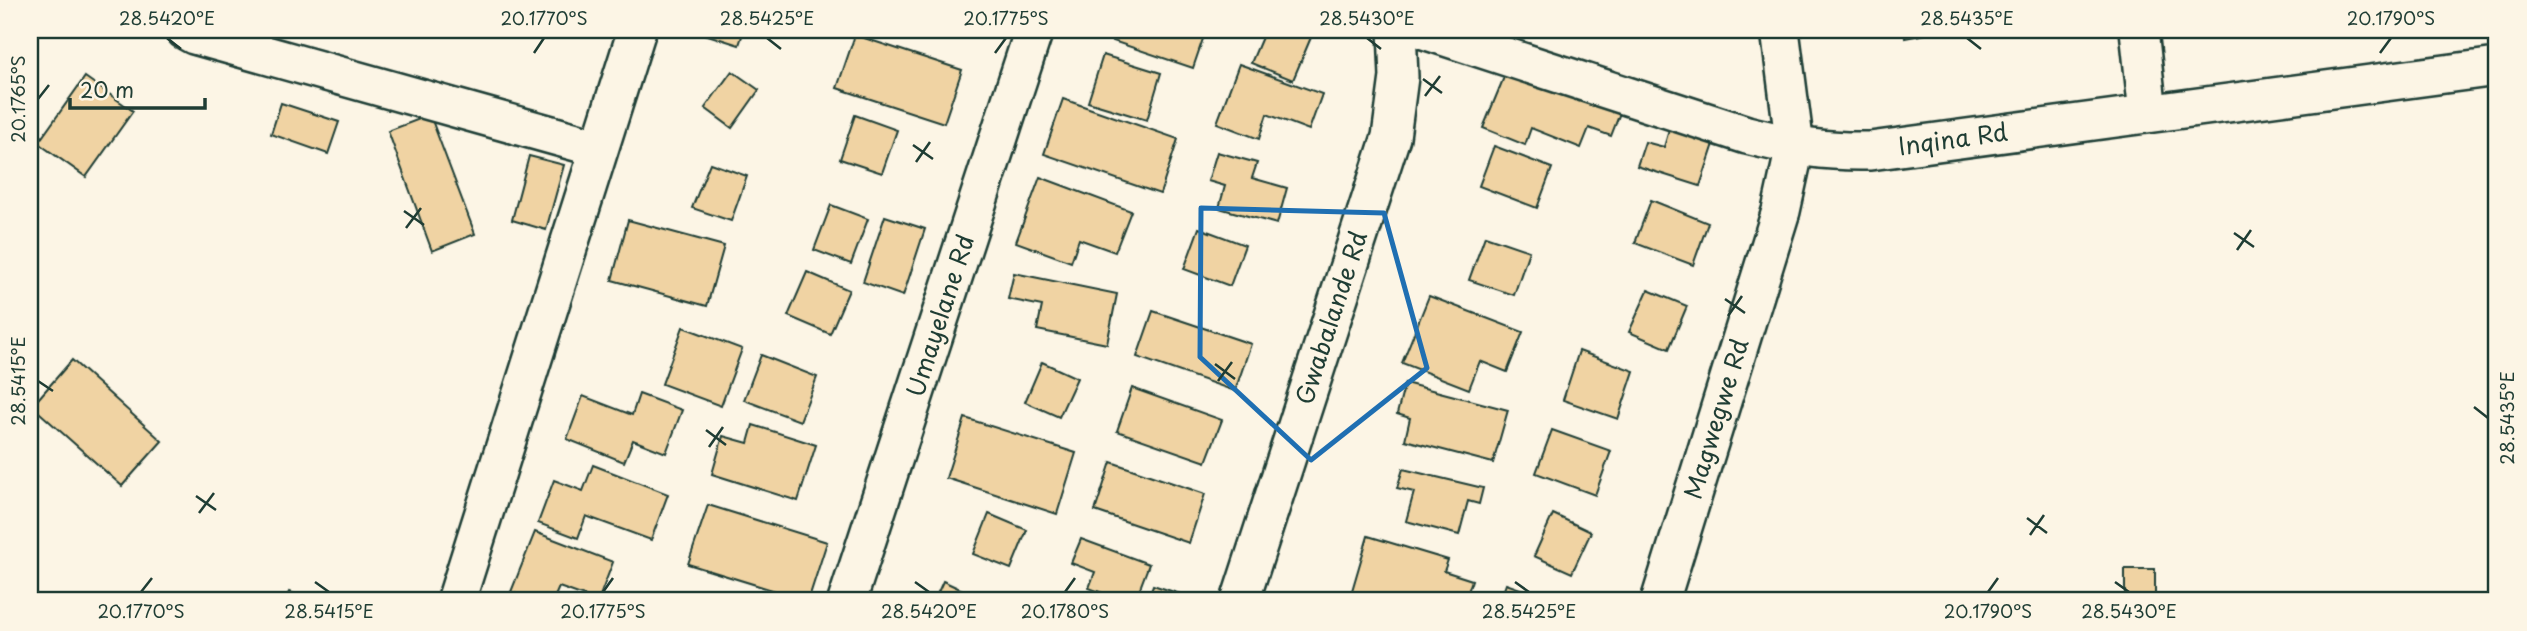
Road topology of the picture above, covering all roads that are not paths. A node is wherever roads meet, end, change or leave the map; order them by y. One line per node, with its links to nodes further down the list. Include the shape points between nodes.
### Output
1 (185, 30): 11 (street)
2 (637, 30): 11 (street)
3 (1034, 30): 13 (street, Umayelane Rd)
4 (1397, 30): 14 (street, Gwabalande Rd, via 1399,77 1391,137)
5 (1424, 30): 10 (street, Inqina Rd)
6 (1780, 30): 10 (street, Magwegwe Rd)
7 (2139, 30): 9 (street)
8 (2497, 67): 9 (street, Inqina Rd)
9 (2148, 113): 10 (street, Inqina Rd, via 1870,151)
10 (1795, 147): 15 (street, Magwegwe Rd, via 1781,211)
11 (598, 148): 12 (street)
12 (456, 601)
13 (847, 601)
14 (1240, 601)
15 (1660, 601)

